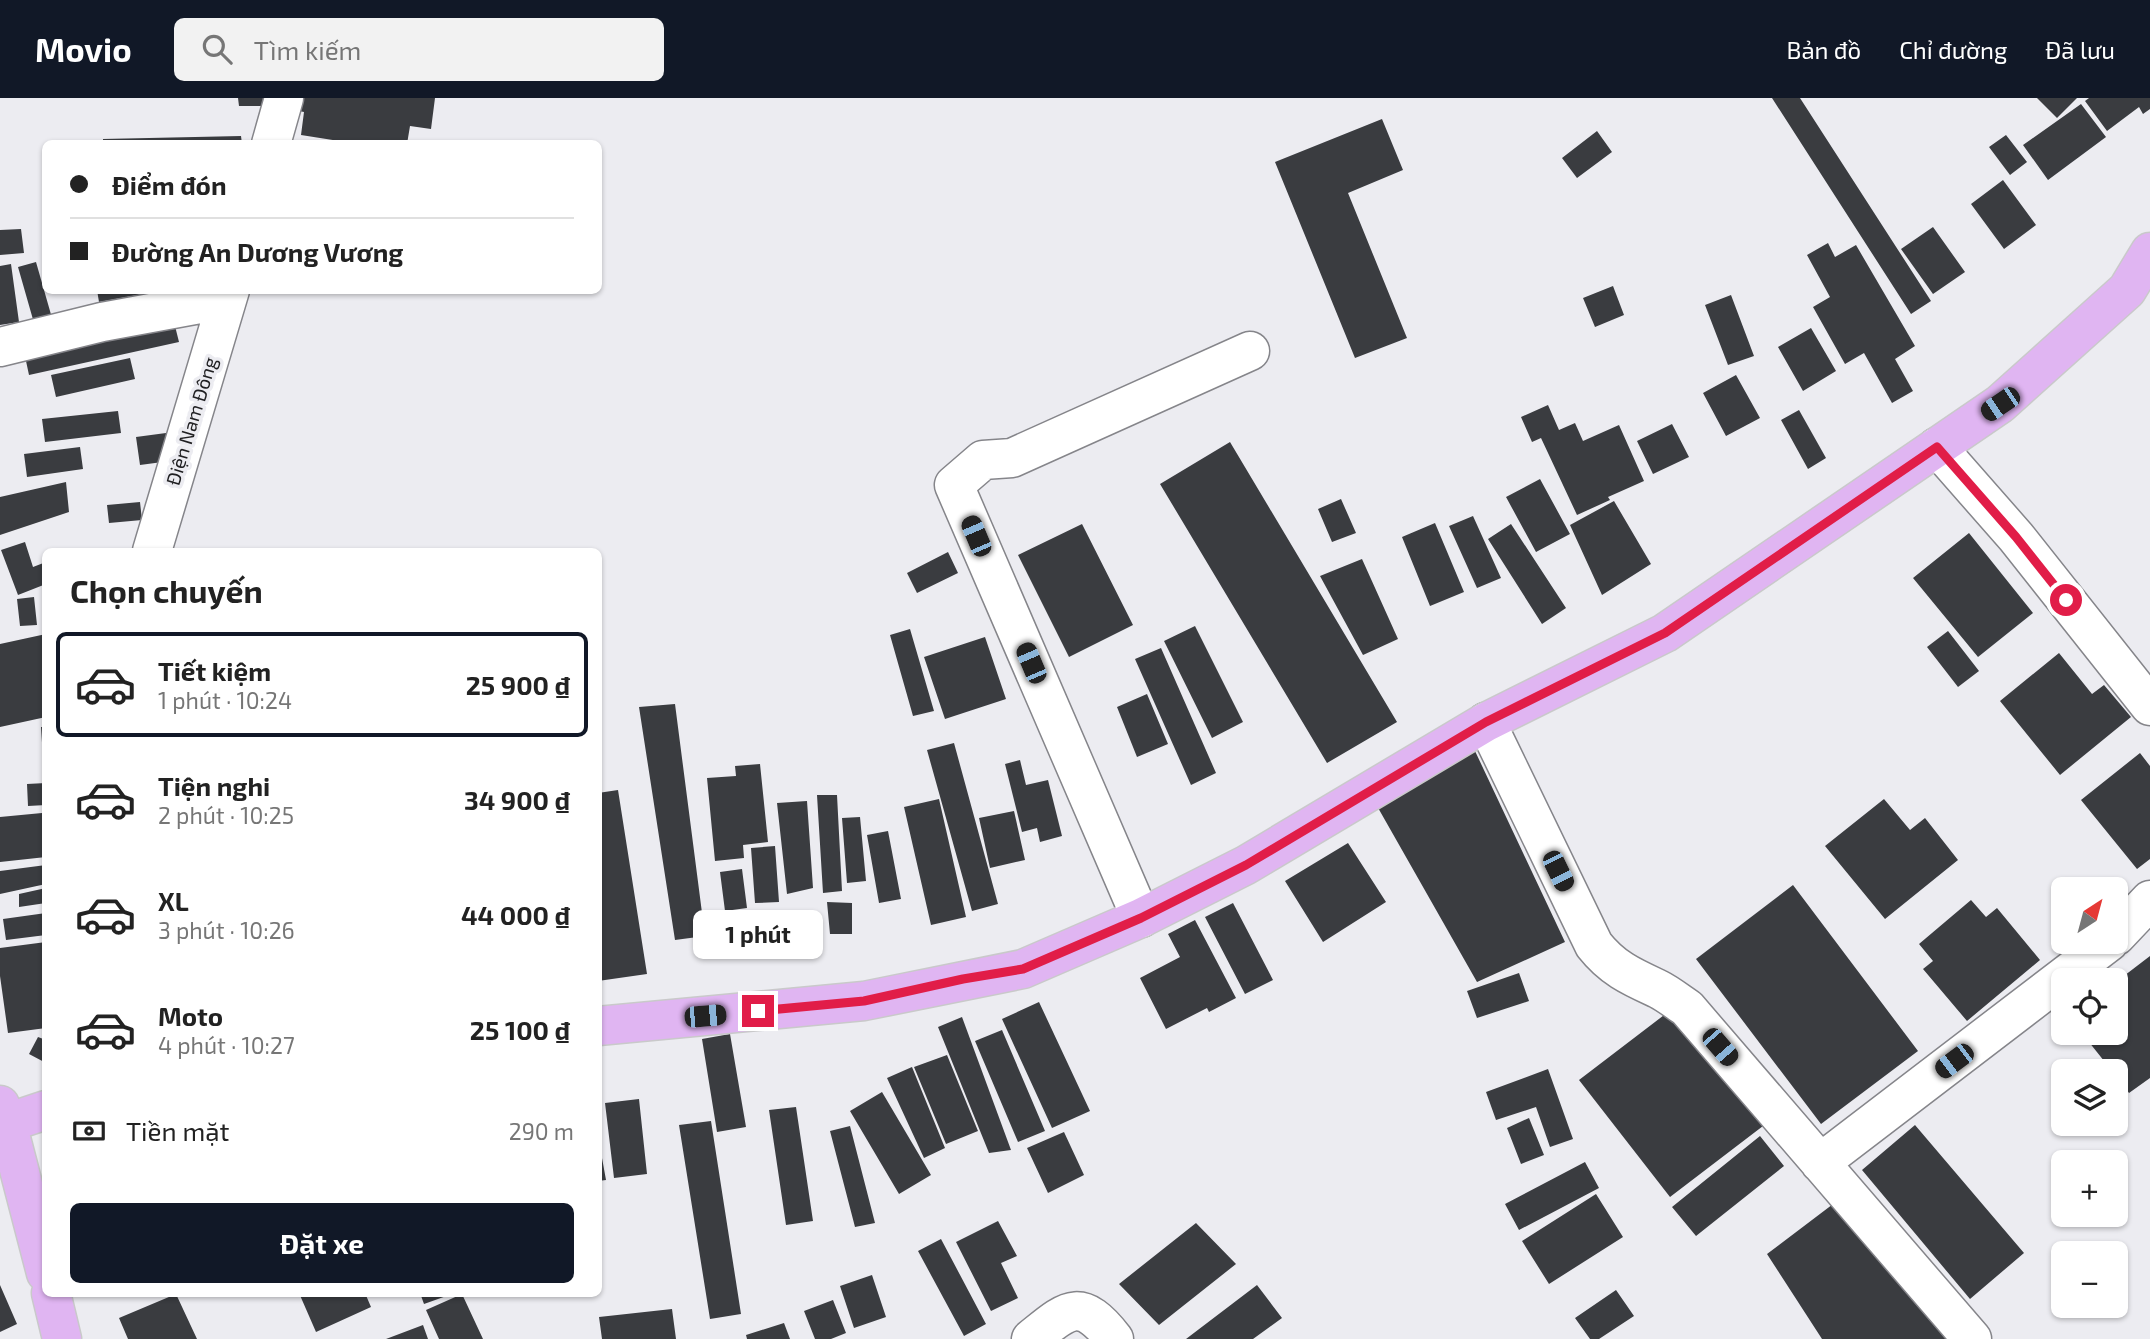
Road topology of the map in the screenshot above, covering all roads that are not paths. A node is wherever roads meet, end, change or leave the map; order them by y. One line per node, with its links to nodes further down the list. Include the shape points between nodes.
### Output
1 (284, 98): 2 (street)
2 (272, 140)
3 (2146, 269): 7 (main road, via 2000,404)
4 (229, 295): 5 (street); 8 (street, Điện Nam Đông)
5 (0, 347)
6 (1250, 351): 12 (street, via 1012,458 984,460 954,485)
7 (1937, 447): 9 (street, via 2016,537); 10 (main road, via 1665,633)
8 (153, 548)
9 (2150, 706)
10 (1486, 722): 12 (main road, via 1246,865); 18 (street, via 1605,960 1687,1008)
11 (2150, 900): 13 (street)
12 (1141, 918): 15 (main road, via 1023,969 864,1001)
13 (2128, 923)
14 (2093, 954): 18 (street)
15 (602, 1026)
16 (42, 1111): 17 (main road)
17 (4, 1114): 19 (main road)
18 (1821, 1163): 24 (street)
19 (42, 1258)
20 (52, 1297): 21 (main road)
21 (62, 1339)
22 (1031, 1339): 23 (street, via 1065,1312 1076,1311 1097,1317)
23 (1114, 1339)
24 (1972, 1339)

